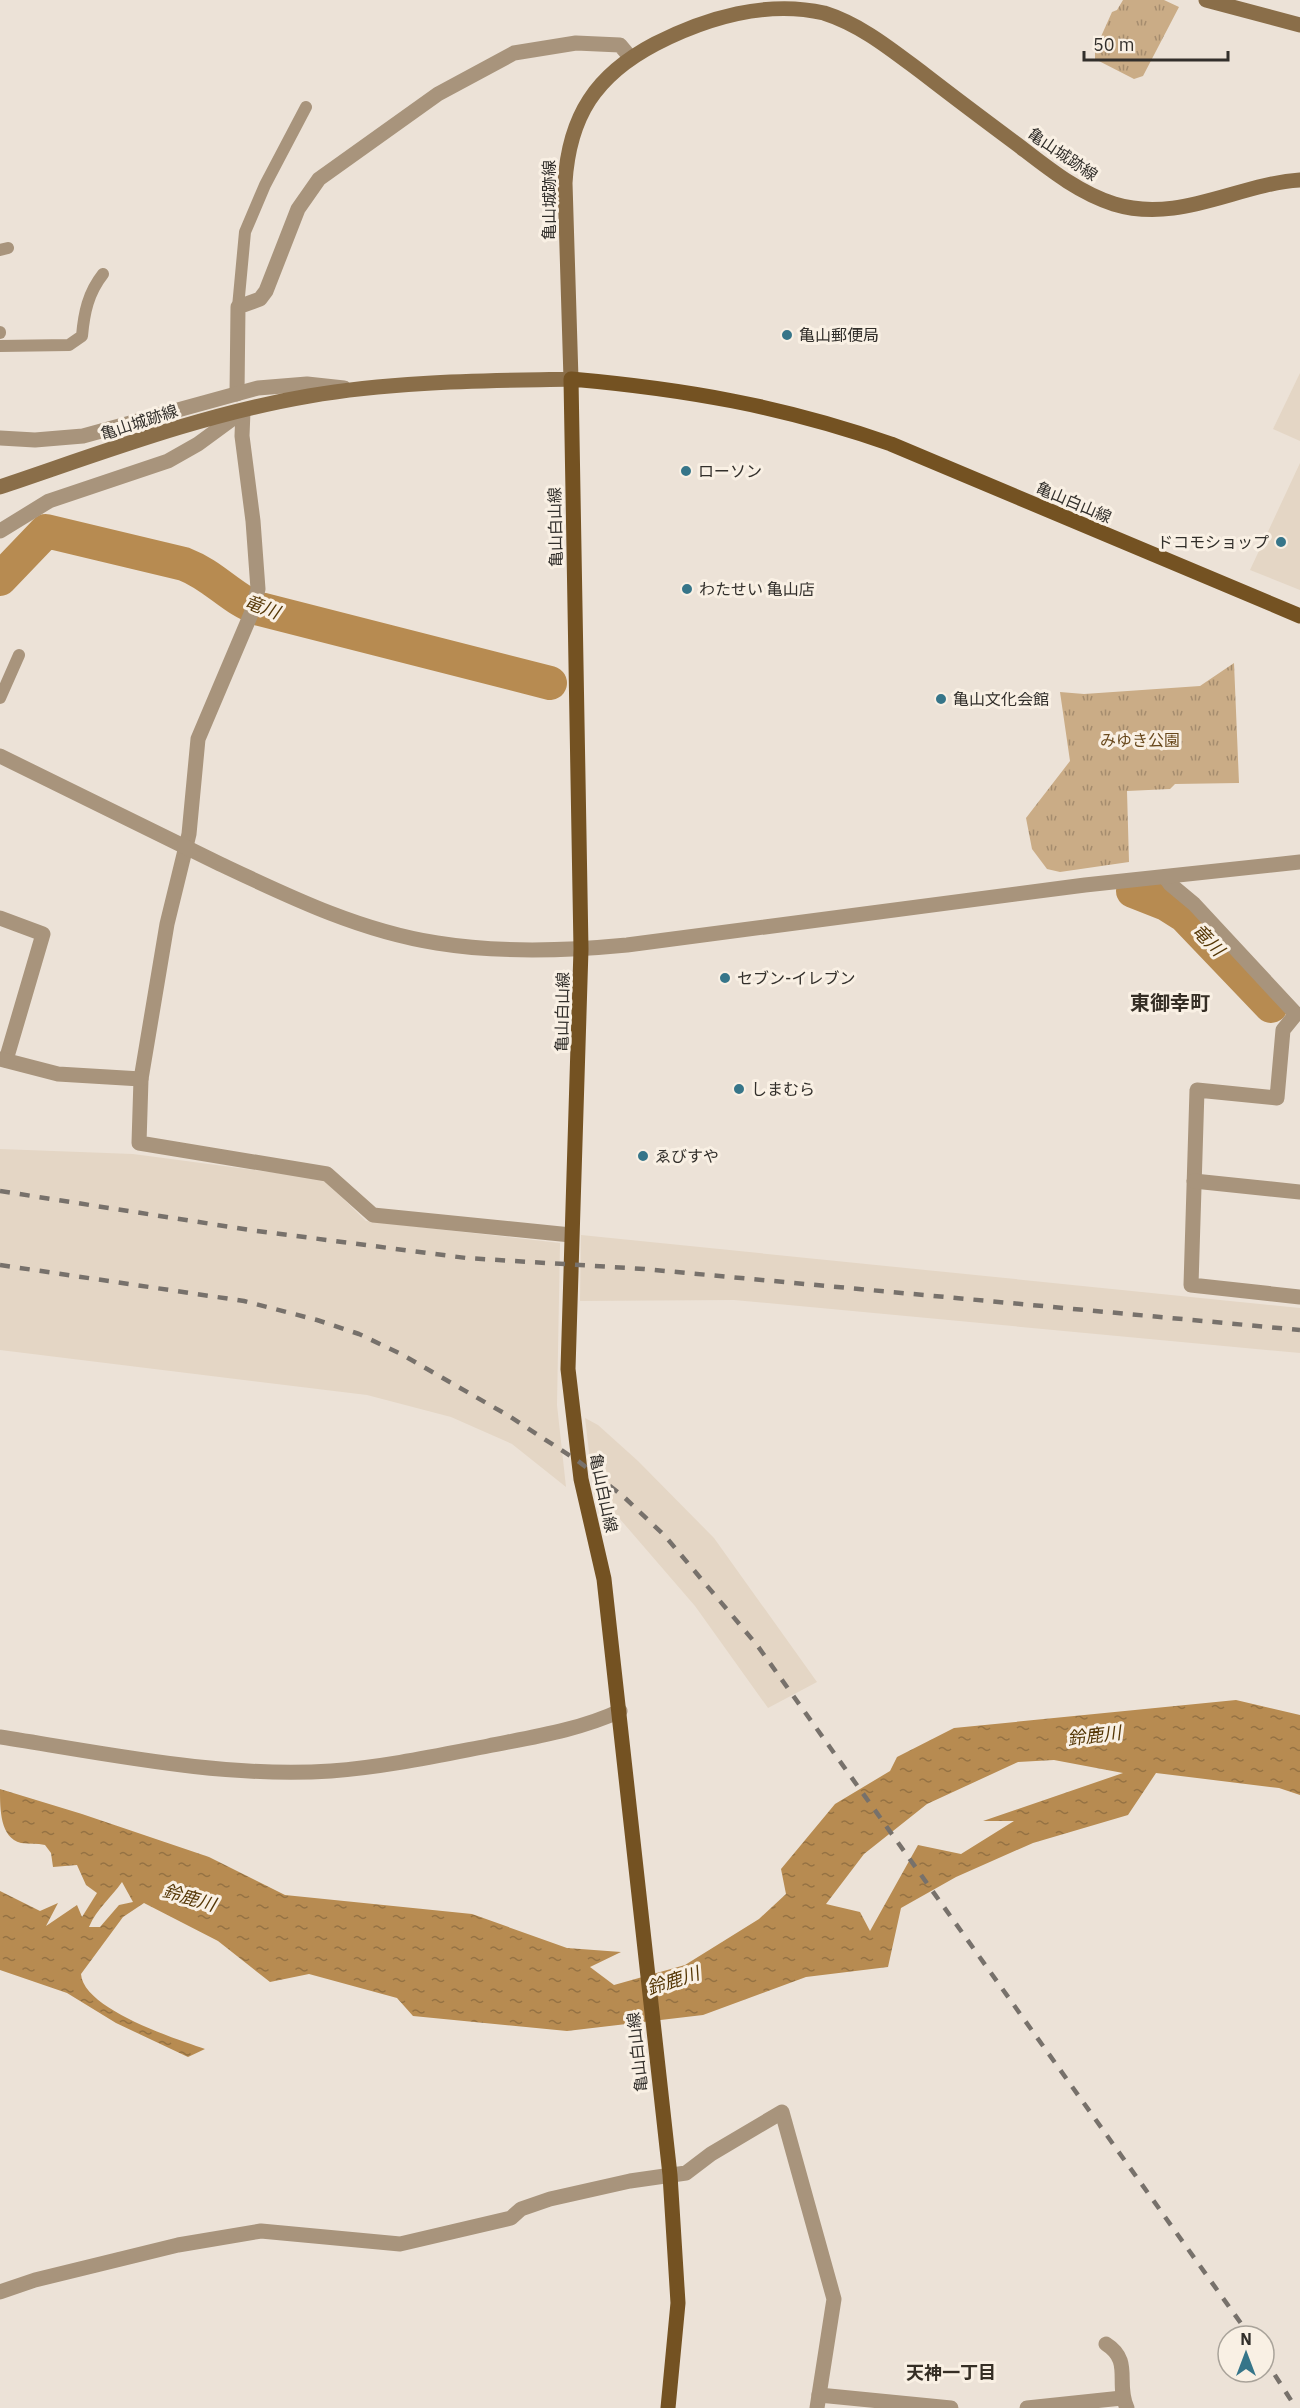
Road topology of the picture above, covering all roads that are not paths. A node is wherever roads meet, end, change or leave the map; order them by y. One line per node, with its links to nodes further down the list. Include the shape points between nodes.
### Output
1 (1206, 0): 2 (main road)
2 (1300, 25)
3 (630, 57): 5 (main road, 亀山城跡線, via 688,28 733,12 783,7 824,13 872,35 1075,187 1116,204 1187,207 1282,181); 7 (street, via 621,45 597,43 514,53 438,94 319,179 298,209 266,291 260,299); 9 (main road, 亀山城跡線, via 584,106 566,160)
4 (306, 107): 7 (lane, via 245,232)
5 (1300, 180)
6 (103, 274): 8 (lane, via 93,287 84,313 82,336 69,345)
7 (238, 307): 11 (street)
8 (0, 346)
9 (571, 380): 10 (main road, 亀山城跡線); 16 (main road, 亀山白山線, via 734,400 850,430); 24 (main road, 亀山白山線)
10 (353, 389): 11 (street, via 307,384); 12 (main road, 亀山城跡線)
11 (237, 394): 13 (street, via 84,436 44,440)
12 (243, 411): 14 (main road, 亀山城跡線); 15 (street, via 168,461 49,501); 20 (street, via 242,436 258,589 198,739 189,834)
13 (0, 438)
14 (0, 487)
15 (0, 531)
16 (1300, 616)
17 (19, 655): 18 (lane)
18 (0, 698)
19 (0, 756): 20 (street)
20 (184, 847): 24 (street, via 301,902 365,926 436,943); 27 (street)
21 (1300, 862): 22 (street)
22 (1165, 877): 24 (street); 25 (street)
23 (0, 918): 26 (street, via 43,934)
24 (581, 949): 30 (main road, 亀山白山線)
25 (1298, 1016): 28 (street, via 1284,1030 1277,1098 1197,1090)
26 (3, 1059): 27 (street, via 58,1074)
27 (141, 1079): 30 (street, via 139,1143 327,1174 373,1215)
28 (1194, 1180): 29 (street); 31 (street, via 1191,1285)
29 (1300, 1192)
30 (571, 1235): 32 (main road, 亀山白山線, via 570,1396 582,1486 604,1579)
31 (1300, 1297)
32 (621, 1718): 33 (street, via 427,1758 330,1771 241,1770 176,1764); 34 (main road, 亀山白山線)
33 (0, 1737)
34 (668, 2168): 35 (street, via 550,2199 521,2209 510,2218 400,2244 261,2231 178,2245); 37 (street, via 686,2173 782,2112 834,2299); 39 (main road, 亀山白山線, via 678,2303)
35 (0, 2292)
36 (1106, 2344): 38 (street, via 1122,2359)
37 (818, 2402): 40 (street)
38 (1124, 2403): 41 (street)
39 (668, 2408)
40 (951, 2408)
41 (1028, 2408)

